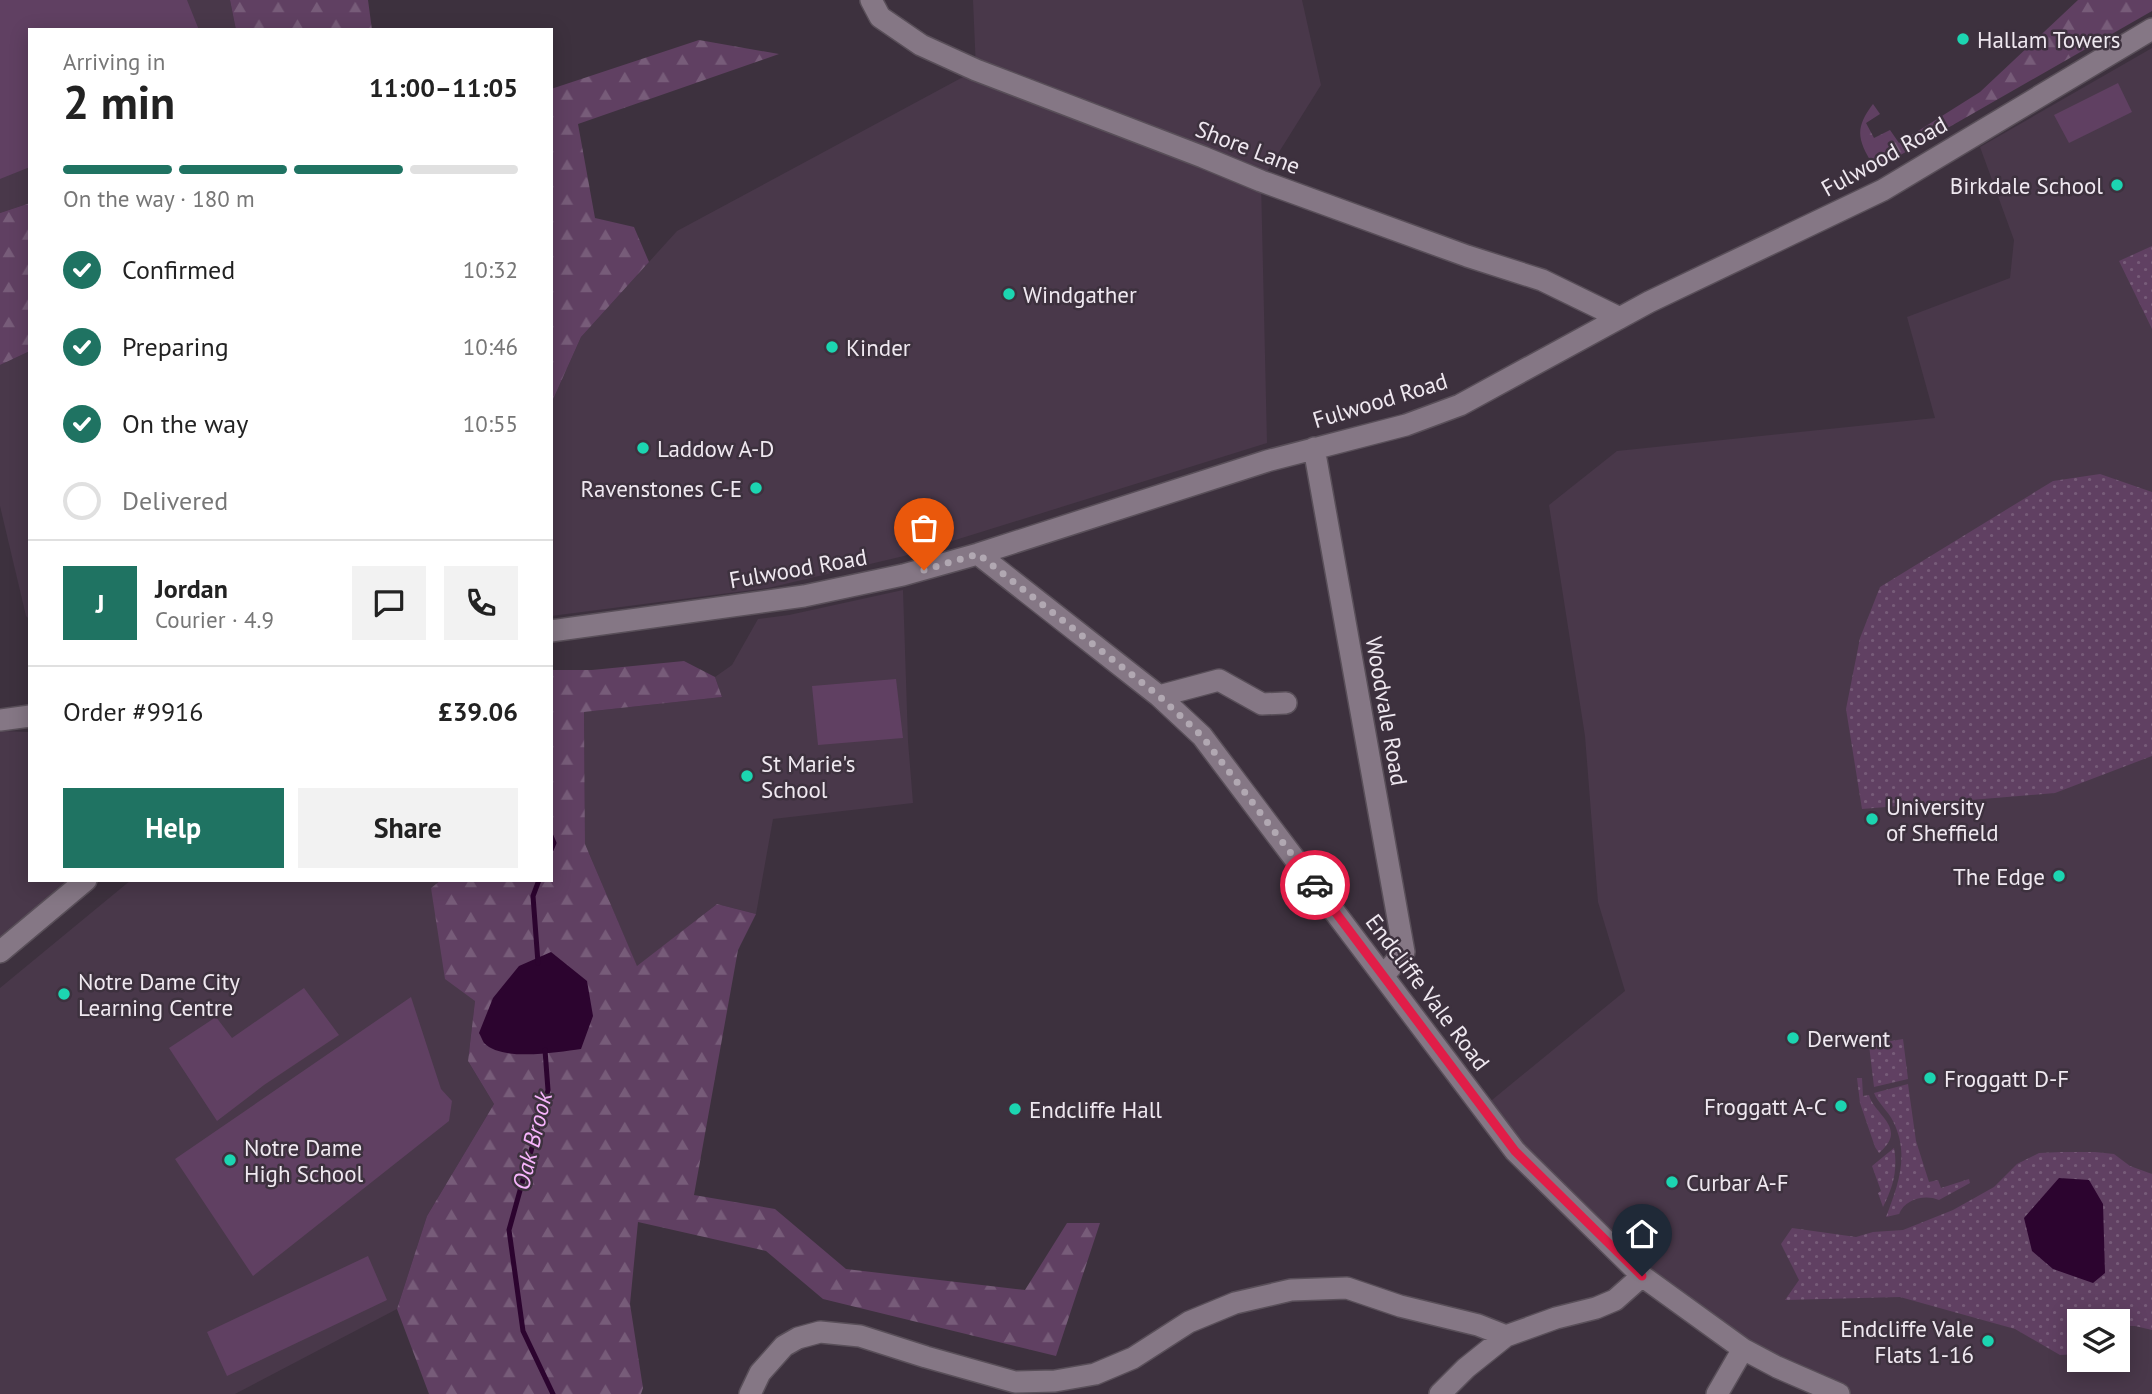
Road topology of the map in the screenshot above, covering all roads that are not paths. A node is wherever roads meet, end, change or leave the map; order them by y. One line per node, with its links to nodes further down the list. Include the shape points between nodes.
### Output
1 (871, 0): 3 (street, Shore Lane, via 880,17 921,45 976,70 1261,181 1542,281)
2 (2152, 29): 3 (street, Fulwood Road, via 1883,190)
3 (1620, 318): 4 (street, Fulwood Road, via 1460,405 1406,425)
4 (1314, 447): 5 (street, Fulwood Road); 13 (street, Woodvale Road, via 1404,952)
5 (978, 554): 6 (street, Fulwood Road, via 804,596); 7 (street, Endcliffe Vale Road)
6 (553, 631)
7 (1159, 696): 8 (street, via 1219,680 1262,705); 13 (street, Endcliffe Vale Road, via 1202,736)
8 (1286, 703)
9 (28, 716): 10 (street)
10 (0, 720)
11 (84, 882): 12 (street)
12 (0, 952)
13 (1383, 976): 14 (street, Endcliffe Vale Road, via 1515,1151)
14 (1642, 1276): 15 (street, via 1615,1300); 16 (street, Endcliffe Vale Road)
15 (1506, 1336): 17 (street, via 1347,1288 1291,1290 1235,1303 1189,1322 1133,1358 1095,1374 1055,1381 1016,1382 860,1336 820,1332 783,1346 760,1373); 18 (street)
16 (1743, 1349): 19 (street); 20 (street, Endcliffe Vale Road)
17 (750, 1394)
18 (1440, 1394)
19 (1717, 1394)
20 (1839, 1394)

